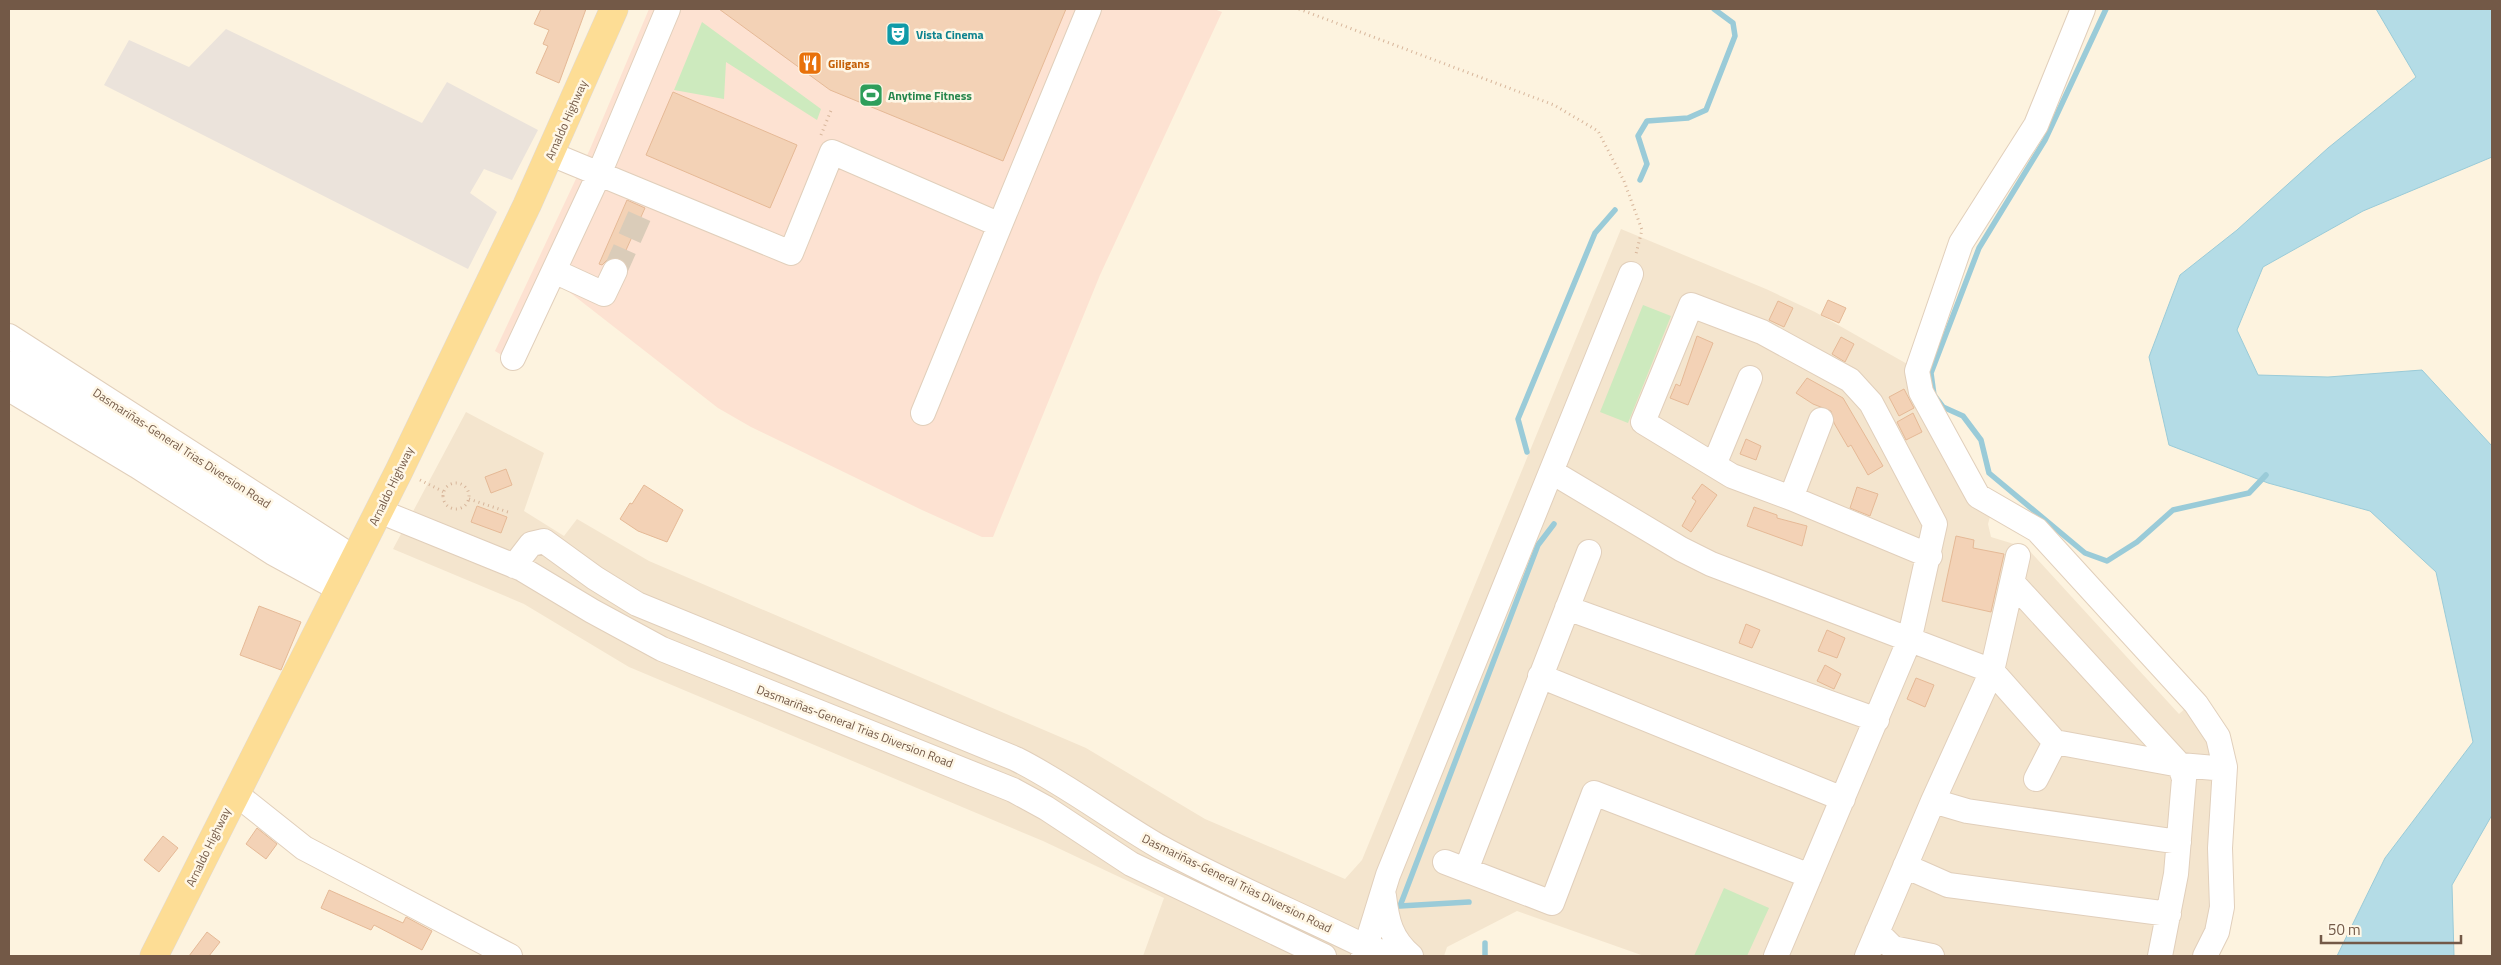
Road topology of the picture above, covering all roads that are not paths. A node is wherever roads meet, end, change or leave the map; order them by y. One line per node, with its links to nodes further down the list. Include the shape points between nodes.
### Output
1 (614, 9): 5 (main road, Arnaldo Highway)
2 (668, 9): 6 (street)
3 (1089, 9): 7 (street)
4 (2083, 9): 59 (street, via 2036,125 1961,243 1917,371 1918,381 1978,496 2037,530 2196,704 2218,737 2225,767 2220,848 2222,908 2217,932)
5 (551, 154): 6 (street); 21 (main road, Arnaldo Highway)
6 (599, 174): 7 (street, via 646,201 791,253 832,152); 8 (street)
7 (1000, 224): 16 (street)
8 (554, 271): 9 (street, via 604,294); 12 (street)
9 (615, 271)
10 (1631, 274): 19 (street)
11 (9, 336): 26 (street, Dasmariñas-General Trias Diversion Road)
12 (514, 358)
13 (9, 363): 26 (street, Dasmariñas-General Trias Diversion Road)
14 (1750, 378): 18 (street)
15 (9, 389): 26 (street, via 273,553)
16 (923, 413)
17 (1821, 420): 20 (street)
18 (1714, 465): 20 (street, via 1732,476); 23 (street, via 1643,422 1691,304 1762,332 1850,380 1871,403 1936,524)
19 (1552, 472): 29 (street, via 1696,556); 43 (street)
20 (1791, 498): 23 (street)
21 (379, 511): 25 (street, Dasmariñas-General Trias Diversion Road); 26 (main road, Arnaldo Highway)
22 (1589, 552): 28 (street)
23 (1930, 556): 29 (street)
24 (2018, 556): 27 (street)
25 (514, 566): 45 (street, Dasmariñas-General Trias Diversion Road, via 662,649 1013,790 1131,864); 46 (street, Dasmariñas-General Trias Diversion Road, via 531,544 544,541 637,604 1016,759 1063,784 1121,824 1177,856)
26 (348, 576): 37 (main road, Arnaldo Highway)
27 (2013, 583): 30 (street); 34 (street)
28 (1567, 608): 31 (street); 32 (street)
29 (1909, 641): 30 (street); 32 (street)
30 (1992, 671): 33 (street); 39 (street)
31 (1540, 676): 38 (street); 42 (street, via 1455,866 1552,903 1594,793)
32 (1877, 720): 38 (street)
33 (2055, 742): 34 (street); 36 (street)
34 (2180, 766): 35 (street); 40 (street, via 2184,779)
35 (2215, 768)
36 (2036, 779)
37 (235, 793): 50 (main road, Arnaldo Highway); 51 (street, via 304,848)
38 (1843, 799): 42 (street)
39 (1933, 801): 40 (street, via 1966,811); 41 (street)
40 (2179, 842): 44 (street)
41 (1905, 866): 44 (street, via 1948,885); 47 (street)
42 (1810, 876): 55 (street)
43 (1383, 891): 46 (street, via 1362,917 1342,928); 49 (street); 54 (street, via 1386,920 1392,934)
44 (2169, 914): 58 (street)
45 (1253, 923): 46 (street, via 1282,931); 48 (street, Dasmariñas-General Trias Diversion Road)
46 (1328, 928): 49 (street, Dasmariñas-General Trias Diversion Road)
47 (1877, 932): 56 (street); 57 (street, via 1893,948)
48 (1303, 949): 52 (street, Dasmariñas-General Trias Diversion Road)
49 (1364, 951): 53 (street, Dasmariñas-General Trias Diversion Road)
50 (154, 956)
51 (510, 956)
52 (1324, 956)
53 (1396, 956)
54 (1411, 956)
55 (1776, 956)
56 (1867, 956)
57 (1932, 956)
58 (2160, 956)
59 (2205, 956)

